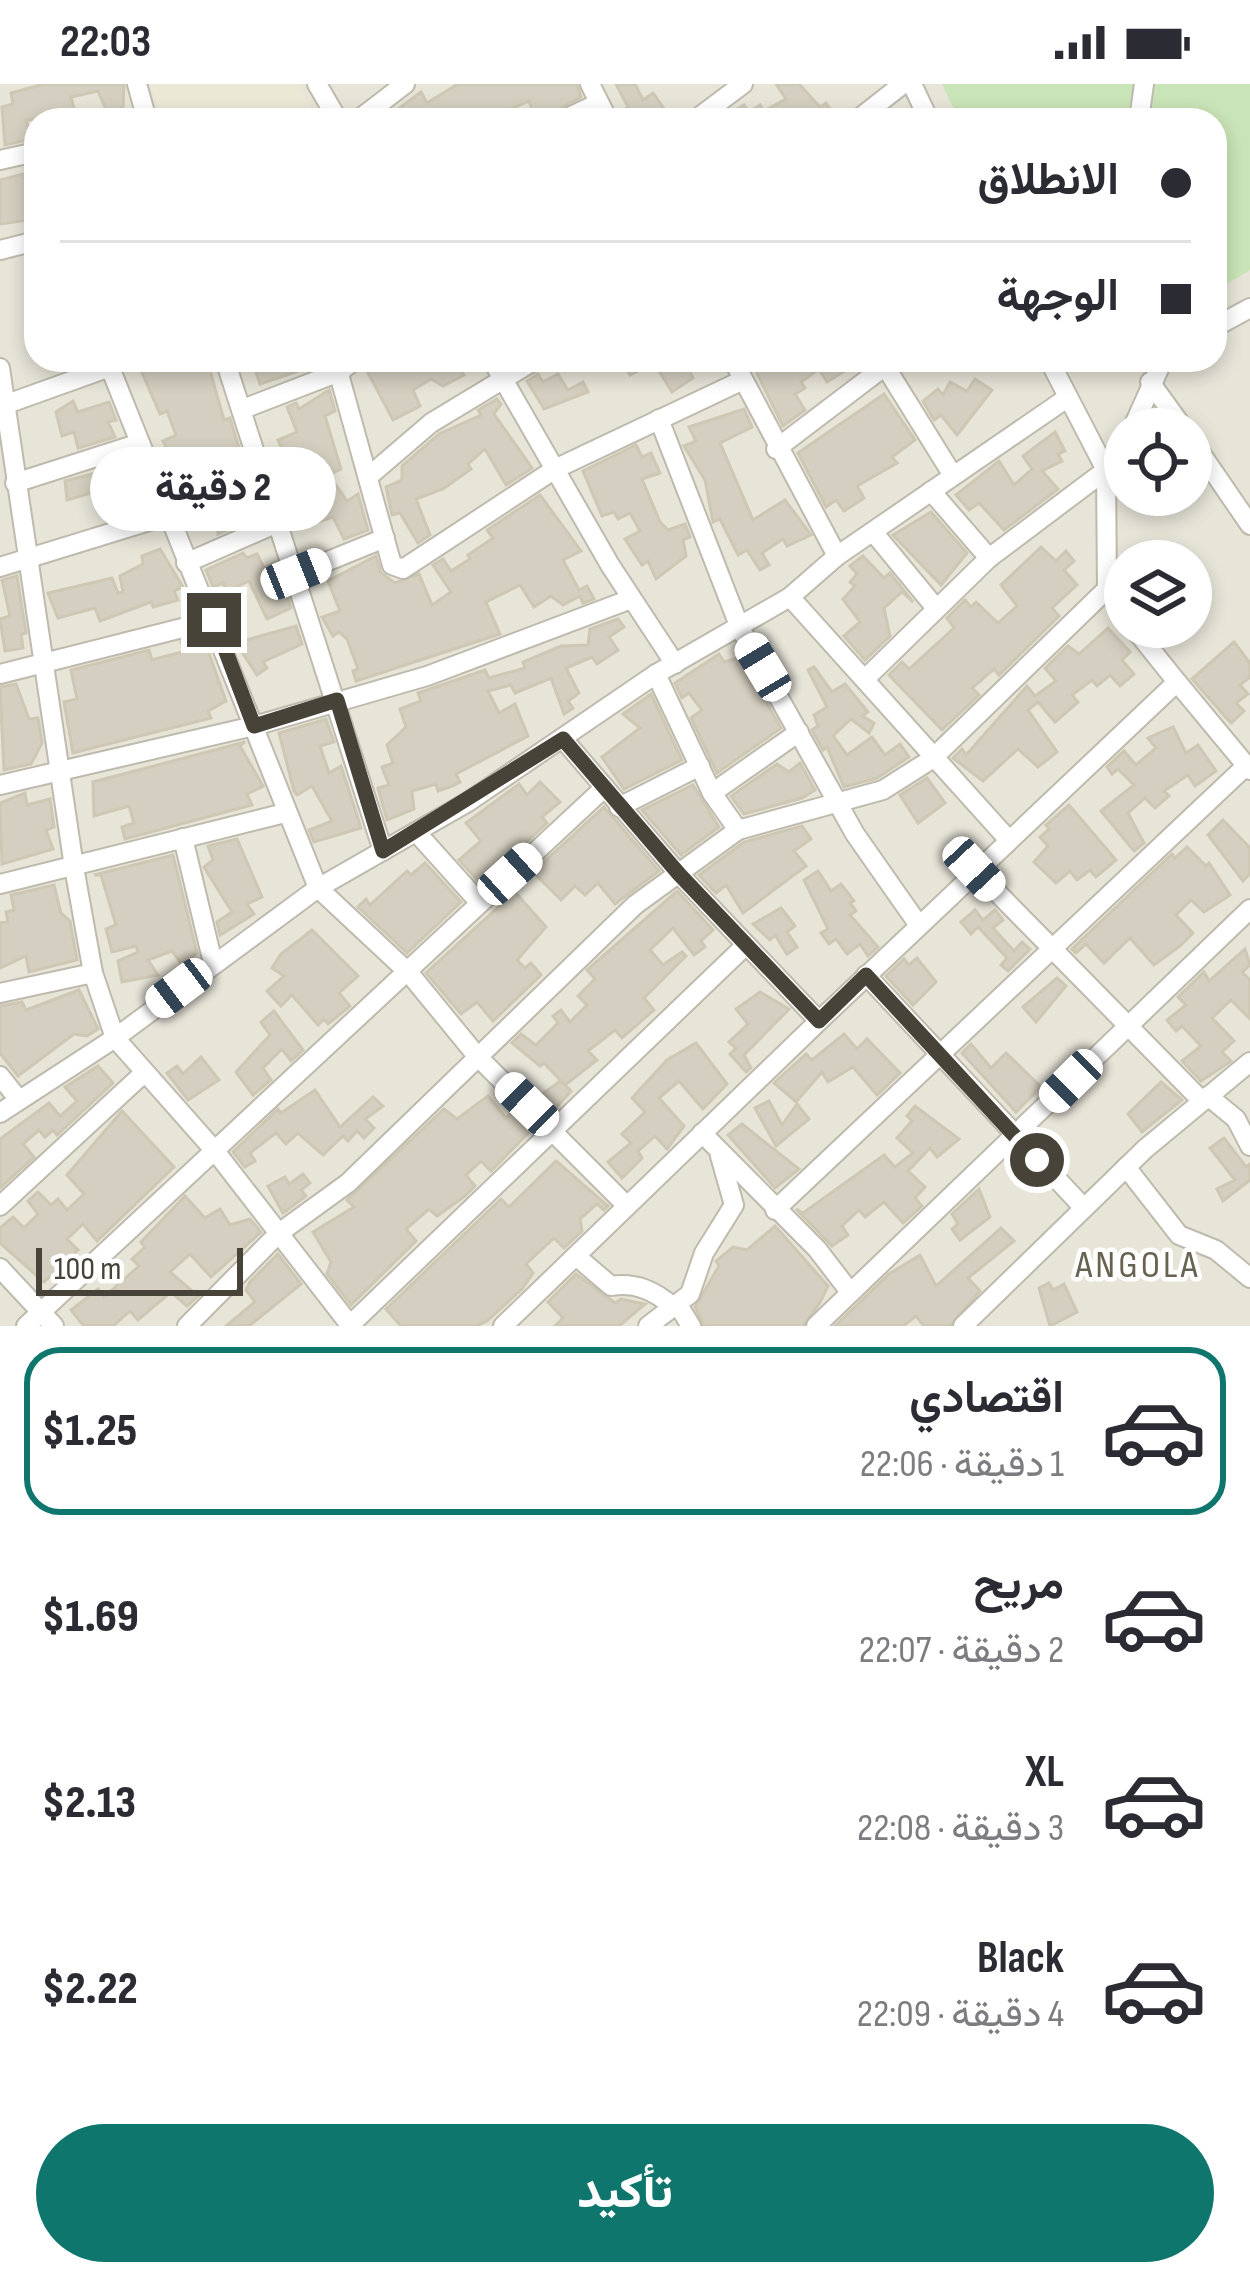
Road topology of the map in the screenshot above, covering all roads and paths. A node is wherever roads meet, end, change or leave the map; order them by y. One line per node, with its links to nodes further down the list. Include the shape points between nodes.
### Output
1 (405, 84): 4 (street)
2 (743, 84): 5 (street)
3 (907, 84): 6 (street)
4 (374, 108)
5 (711, 108)
6 (874, 108)
7 (0, 368): 24 (street)
8 (89, 372): 24 (street)
9 (112, 372): 29 (street)
10 (230, 372): 27 (street)
11 (325, 372): 27 (street)
12 (345, 372): 37 (street)
13 (492, 372): 37 (street)
14 (499, 372): 33 (street)
15 (739, 372): 21 (street)
16 (877, 372): 30 (street)
17 (894, 372): 36 (street)
18 (1055, 372): 23 (street)
19 (1067, 372): 23 (street)
20 (1156, 372): 22 (street)
21 (743, 380): 28 (street); 30 (street)
22 (1150, 382): 25 (street); 26 (street)
23 (1064, 391): 32 (street); 36 (street)
24 (4, 406): 31 (street)
25 (1140, 408)
26 (1169, 408)
27 (243, 409): 41 (street)
28 (659, 419): 33 (street); 56 (street)
29 (140, 442): 38 (street); 40 (street)
30 (776, 449): 45 (street)
31 (4, 456): 38 (street)
32 (1104, 466)
33 (555, 469): 44 (street, via 403,569 392,566); 53 (street)
34 (1212, 470): 42 (street)
35 (1104, 472): 46 (street)
36 (952, 474): 39 (street)
37 (368, 477): 44 (street)
38 (15, 484): 47 (street)
39 (931, 491): 43 (street); 46 (street)
40 (169, 515): 47 (street); 48 (street)
41 (277, 523): 48 (street); 50 (street)
42 (1250, 525)
43 (874, 533): 45 (street); 54 (street)
44 (385, 538): 50 (street)
45 (837, 556): 52 (street)
46 (989, 558): 54 (street)
47 (25, 560): 49 (street); 58 (street)
48 (186, 563): 55 (street)
49 (0, 567)
50 (296, 574): 64 (street)
51 (1104, 592): 68 (street)
52 (790, 597): 56 (street); 62 (street)
53 (631, 598): 59 (street); 64 (street, via 427,676)
54 (935, 607): 62 (street)
55 (214, 620): 58 (street); 65 (street)
56 (740, 628): 59 (street); 66 (street)
57 (1150, 648): 63 (street)
58 (42, 664): 60 (street); 71 (street)
59 (675, 664): 61 (street)
60 (0, 674)
61 (656, 674): 67 (street); 69 (street)
62 (865, 680): 68 (street)
63 (1177, 682): 70 (street); 81 (street)
64 (337, 700): 65 (street); 82 (street)
65 (254, 726): 71 (street); 77 (street)
66 (799, 733): 74 (street); 75 (street)
67 (563, 739): 73 (street); 79 (street)
68 (932, 759): 75 (street, via 883,790); 81 (street)
69 (700, 766): 74 (street); 76 (street)
70 (1248, 768): 92 (street)
71 (60, 770): 72 (street); 83 (street)
72 (0, 785)
73 (603, 789): 76 (street); 88 (street)
74 (712, 793): 78 (street)
75 (841, 800): 78 (street); 90 (street, via 855,834)
76 (619, 807): 85 (street)
77 (285, 813): 80 (street); 87 (street)
78 (738, 830): 85 (street)
79 (417, 833): 82 (street); 88 (street)
80 (183, 838): 83 (street); 93 (street)
81 (1007, 838): 84 (street)
82 (383, 851): 87 (street)
83 (74, 867): 86 (street); 94 (street)
84 (974, 869): 90 (street); 92 (street)
85 (679, 874): 91 (street); 102 (street, via 635,905)
86 (0, 884)
87 (318, 888): 93 (street); 95 (street)
88 (479, 902): 95 (street)
89 (1250, 909): 99 (street)
90 (918, 924): 96 (street)
91 (746, 945): 98 (street); 109 (street)
92 (1049, 949): 99 (street); 101 (street)
93 (213, 963): 100 (street)
94 (93, 973): 97 (street); 100 (street)
95 (409, 974): 102 (street); 113 (street)
96 (866, 975): 98 (street); 101 (street)
97 (0, 993)
98 (819, 1021): 110 (street)
99 (1128, 1024): 106 (street); 111 (street)
100 (115, 1038): 104 (street); 107 (street)
101 (937, 1054): 111 (street); 119 (street)
102 (477, 1056): 109 (street); 120 (street, via 347,1183)
103 (1250, 1062): 106 (street)
104 (144, 1073): 113 (street); 117 (street)
105 (0, 1076): 107 (street)
106 (1205, 1098): 112 (street, via 1237,1119); 115 (street)
107 (19, 1100): 108 (street)
108 (0, 1113)
109 (552, 1128): 116 (street); 126 (street)
110 (703, 1132): 114 (street); 116 (street)
111 (1015, 1137): 118 (street); 124 (street)
112 (1250, 1146)
113 (215, 1150): 120 (street); 127 (street)
114 (719, 1151): 119 (street); 125 (street, via 734,1205 690,1294)
115 (1126, 1167): 118 (street); 123 (street, via 1179,1235 1216,1250)
116 (626, 1205): 121 (street)
117 (0, 1206)
118 (1083, 1207): 136 (street)
119 (775, 1210): 124 (street)
120 (279, 1233): 128 (street); 130 (street)
121 (576, 1256): 125 (street, via 611,1286 657,1293); 132 (street)
122 (0, 1268): 127 (street)
123 (1250, 1278)
124 (850, 1292): 135 (street)
125 (676, 1306): 133 (street); 134 (street)
126 (371, 1309): 128 (street); 131 (street)
127 (48, 1318): 129 (street)
128 (350, 1325)
129 (26, 1326)
130 (187, 1326)
131 (386, 1326)
132 (502, 1326)
133 (648, 1326)
134 (691, 1326)
135 (816, 1326)
136 (963, 1326)

